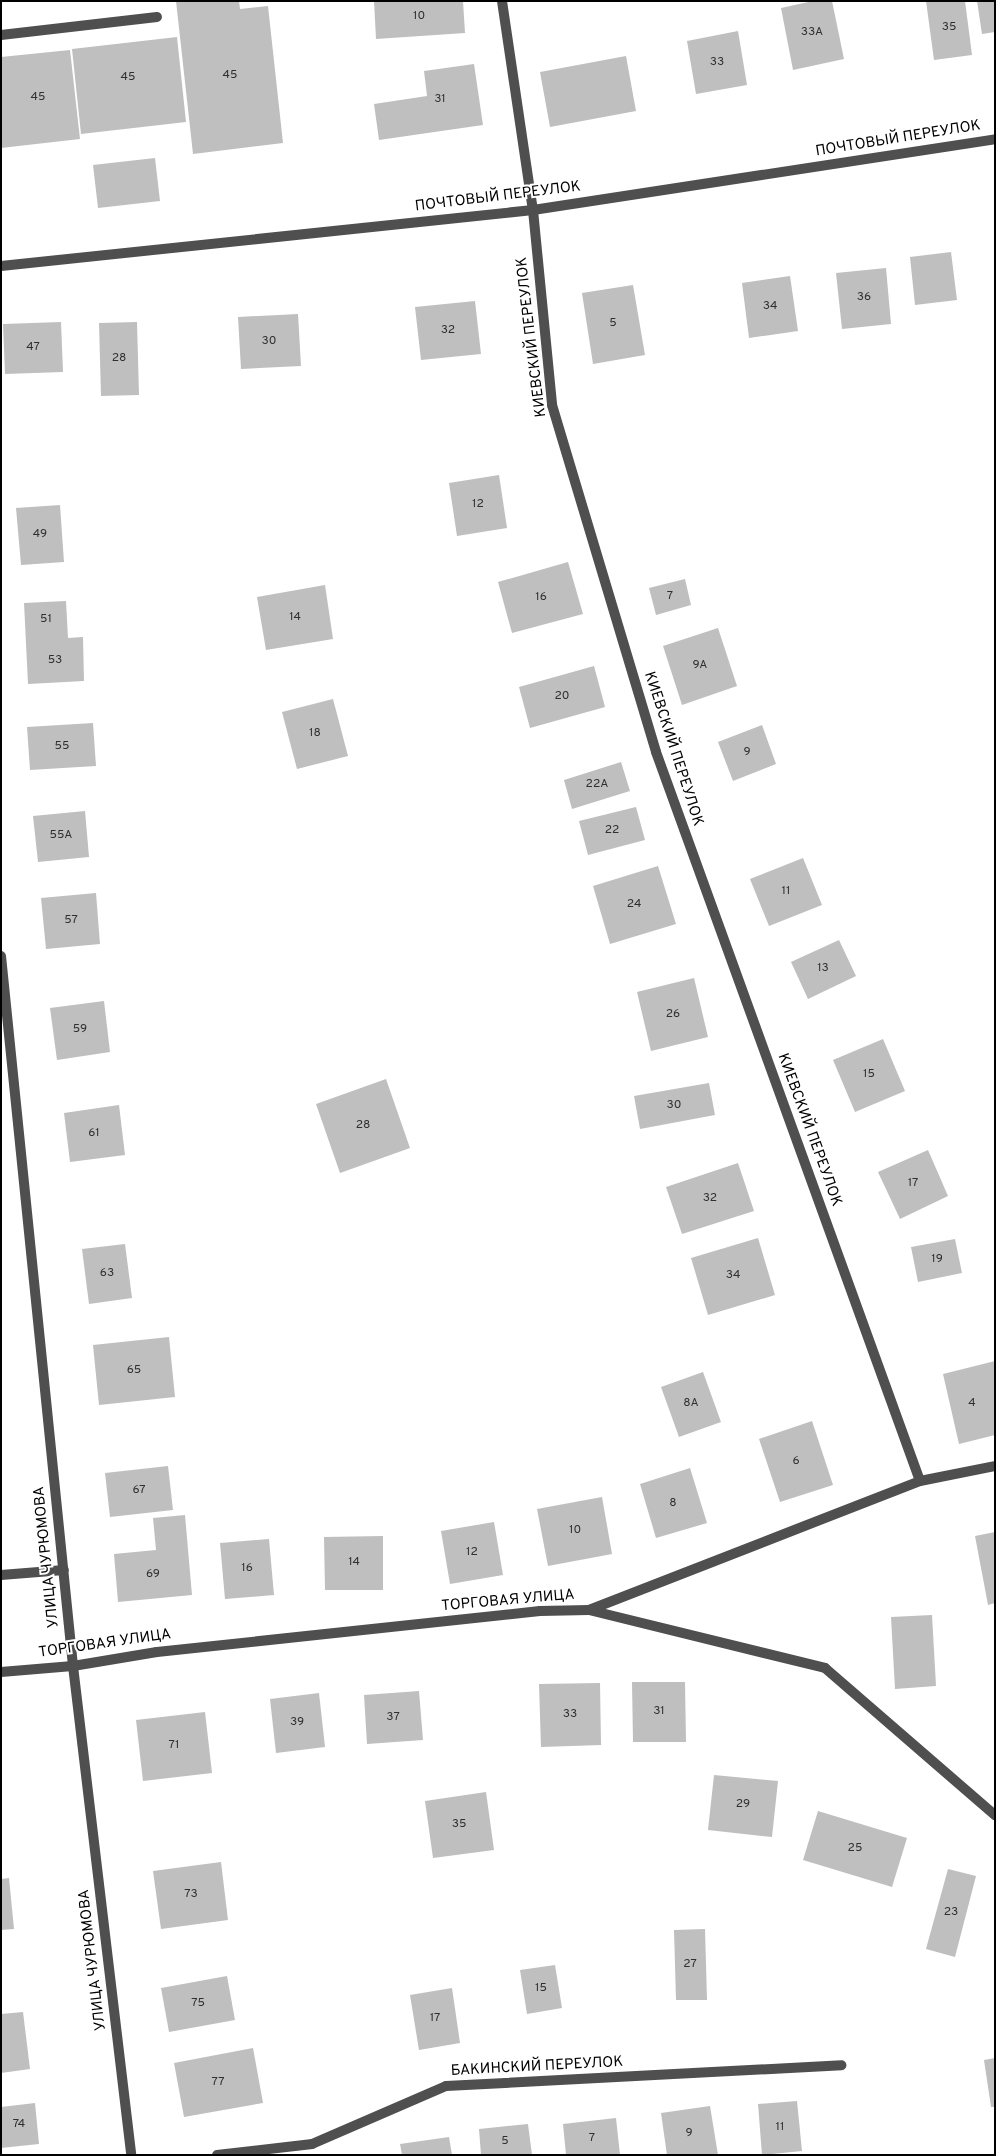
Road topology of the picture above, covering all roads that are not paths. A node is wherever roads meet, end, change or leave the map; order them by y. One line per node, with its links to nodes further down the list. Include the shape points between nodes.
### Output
1 (502, 1): 5 (street, КИЕВСКИЙ ПЕРЕУЛОК)
2 (157, 17): 3 (street)
3 (1, 35)
4 (995, 139): 5 (street, ПОЧТОВЫЙ ПЕРЕУЛОК)
5 (533, 210): 6 (street, ПОЧТОВЫЙ ПЕРЕУЛОК); 9 (street, КИЕВСКИЙ ПЕРЕУЛОК, via 552,405 656,752)
6 (2, 266)
7 (1, 956): 10 (street, УЛИЦА ЧУРЮМОВА)
8 (995, 1466): 9 (street, ТОРГОВАЯ УЛИЦА)
9 (920, 1481): 12 (street, ТОРГОВАЯ УЛИЦА)
10 (64, 1570): 11 (street); 13 (street, УЛИЦА ЧУРЮМОВА)
11 (1, 1575)
12 (589, 1610): 13 (street, ТОРГОВАЯ УЛИЦА, via 540,1611 167,1651); 15 (street, via 825,1668)
13 (73, 1666): 14 (street, ТОРГОВАЯ УЛИЦА); 17 (street, УЛИЦА ЧУРЮМОВА)
14 (1, 1672)
15 (995, 1815)
16 (841, 2065): 18 (street, БАКИНСКИЙ ПЕРЕУЛОК, via 446,2086 312,2144)
17 (131, 2155)
18 (217, 2155)

